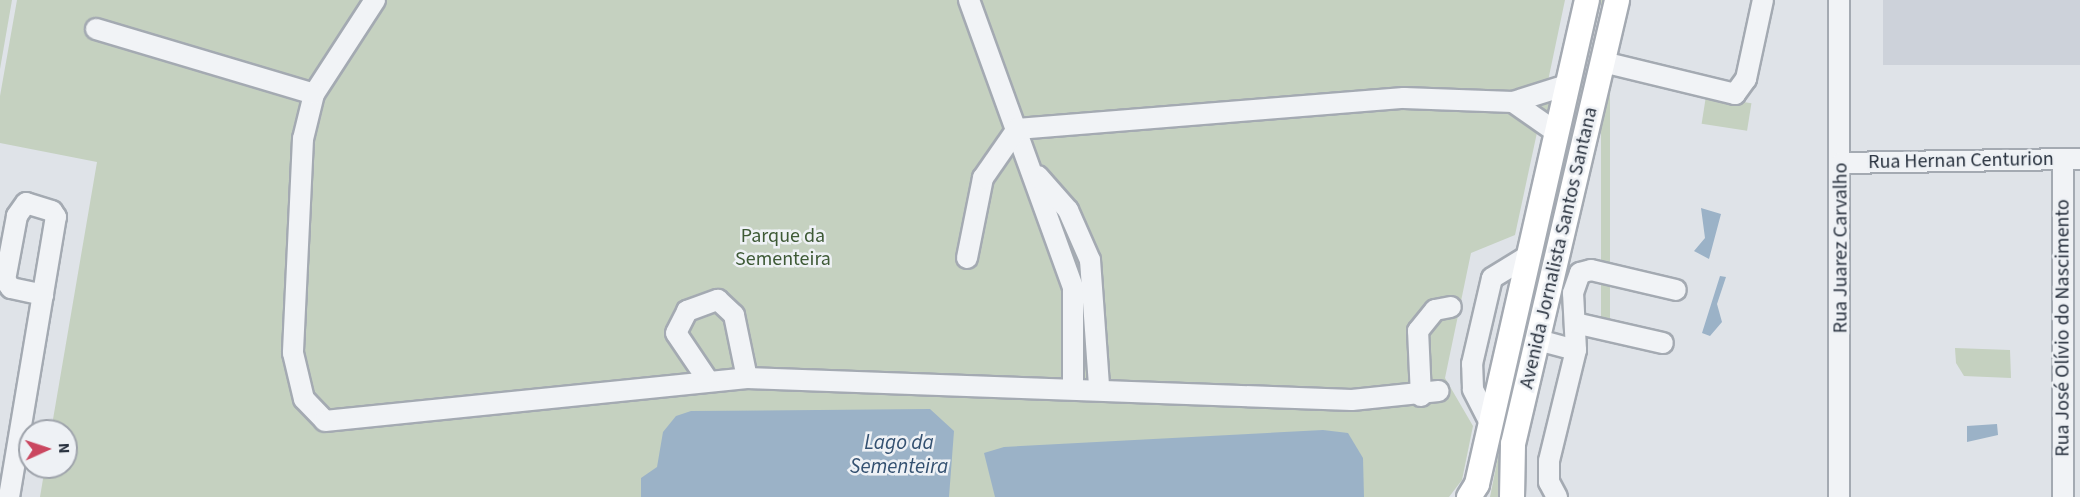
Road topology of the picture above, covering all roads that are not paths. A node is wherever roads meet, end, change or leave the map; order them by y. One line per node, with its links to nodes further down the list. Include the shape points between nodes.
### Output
1 (375, 0): 10 (street)
2 (969, 0): 12 (street)
3 (1587, 0): 9 (main road, Avenida Jornalista Santos Santana)
4 (1617, 0): 8 (main road, Avenida Jornalista Santos Santana)
5 (1763, 0): 8 (street, via 1746,79 1735,93)
6 (1839, 0): 15 (street, Rua Juarez Carvalho)
7 (96, 29): 10 (street)
8 (1603, 62): 24 (main road, Avenida Jornalista Santos Santana)
9 (1567, 85): 11 (street); 13 (main road, Avenida Jornalista Santos Santana)
10 (314, 94): 28 (street, via 303,139 294,353 304,399 325,421)
11 (1513, 102): 12 (street, via 1404,98); 13 (street)
12 (1017, 129): 16 (street); 18 (street, via 982,178)
13 (1557, 132): 17 (main road, Avenida Jornalista Santos Santana)
14 (2071, 159): 15 (street, Rua Hernan Centurion); 38 (street, Rua José Olívio do Nascimento)
15 (1841, 163): 37 (street, Rua Juarez Carvalho)
16 (1032, 170): 29 (street, via 1073,288); 30 (street, via 1068,210 1090,260)
17 (1528, 256): 22 (main road, Avenida Jornalista Santos Santana); 31 (street, via 1492,278 1472,364 1473,389)
18 (968, 258)
19 (1676, 290): 23 (street, via 1591,270 1580,273 1573,293)
20 (43, 295): 32 (street)
21 (1451, 307): 30 (street, via 1435,310 1418,331 1430,394 1352,400)
22 (1514, 312): 24 (main road, via 1520,334); 31 (main road, Avenida Jornalista Santos Santana)
23 (1575, 323): 25 (street); 26 (street)
24 (1538, 340): 26 (street); 35 (main road, Avenida Jornalista Santos Santana, via 1510,460)
25 (1663, 343)
26 (1576, 350): 36 (street, via 1549,461 1549,482)
27 (747, 378): 28 (street); 28 (street, via 734,315 718,300 687,311 676,333); 29 (street)
28 (706, 379)
29 (1073, 386): 30 (street)
30 (1099, 387)
31 (1490, 423): 33 (main road, Avenida Jornalista Santos Santana)
32 (7, 456): 34 (street)
33 (1475, 493)
34 (6, 494)
35 (1512, 497)
36 (1557, 497)
37 (1839, 497)
38 (2062, 497)

